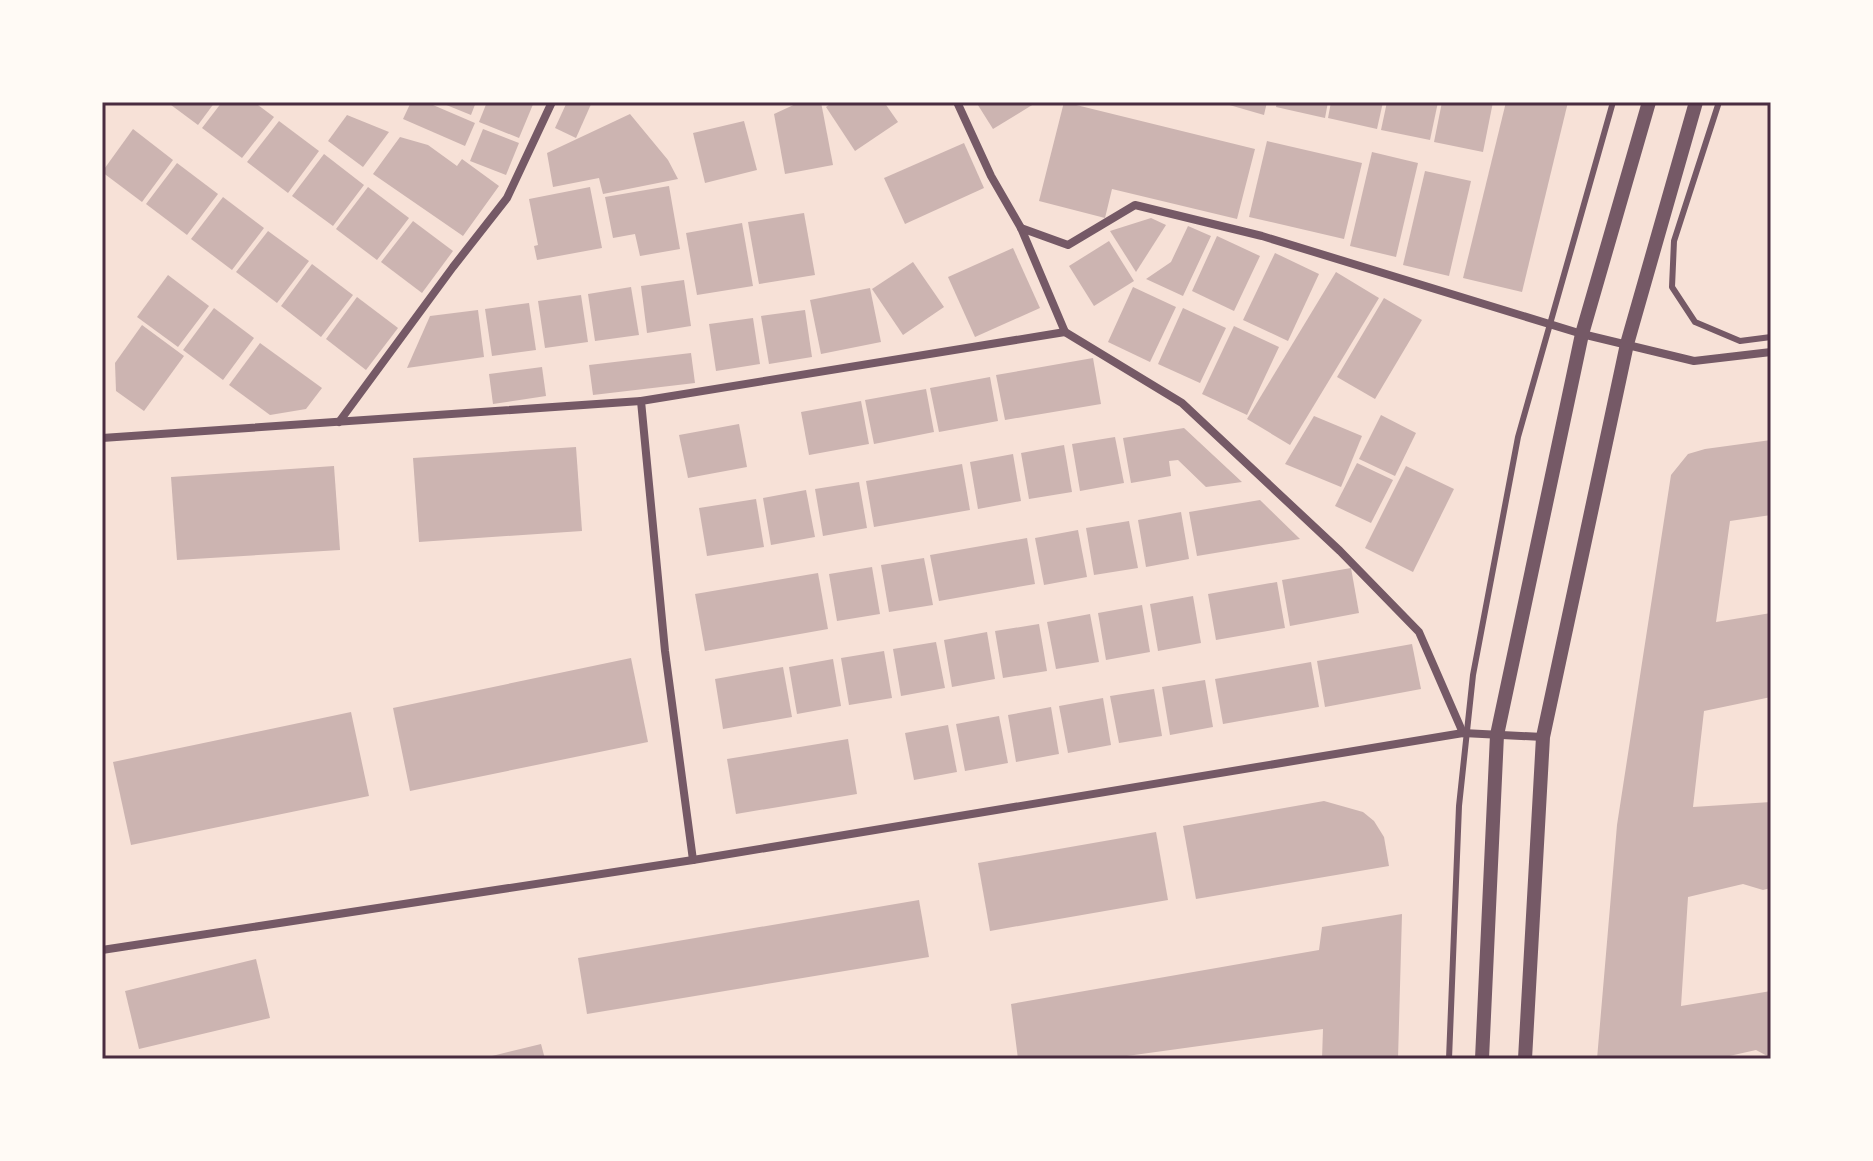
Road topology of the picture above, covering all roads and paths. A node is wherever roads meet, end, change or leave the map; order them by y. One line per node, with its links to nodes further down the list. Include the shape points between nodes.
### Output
1 (552, 102): 15 (street, via 507,198)
2 (957, 102): 7 (street)
3 (1613, 102): 8 (lane)
4 (1649, 102): 10 (street)
5 (1696, 102): 12 (street)
6 (1719, 102): 11 (lane, via 1674,241 1672,287 1695,322 1740,341)
7 (1021, 228): 8 (street, via 1068,245 1135,205 1262,236); 9 (street)
8 (1548, 324): 10 (street); 17 (lane, via 1518,437)
9 (1065, 332): 14 (street); 17 (street, via 1182,403 1340,551 1419,632)
10 (1582, 334): 12 (street); 18 (street)
11 (1771, 337)
12 (1627, 344): 13 (street, via 1694,361); 19 (street)
13 (1771, 352)
14 (641, 401): 15 (street); 20 (street, via 665,651)
15 (339, 422): 16 (street)
16 (102, 438)
17 (1465, 733): 18 (street); 20 (street); 22 (lane)
18 (1497, 735): 19 (street); 23 (street)
19 (1543, 737): 24 (street)
20 (693, 860): 21 (street)
21 (102, 950)
22 (1449, 1059)
23 (1482, 1059)
24 (1525, 1059)

